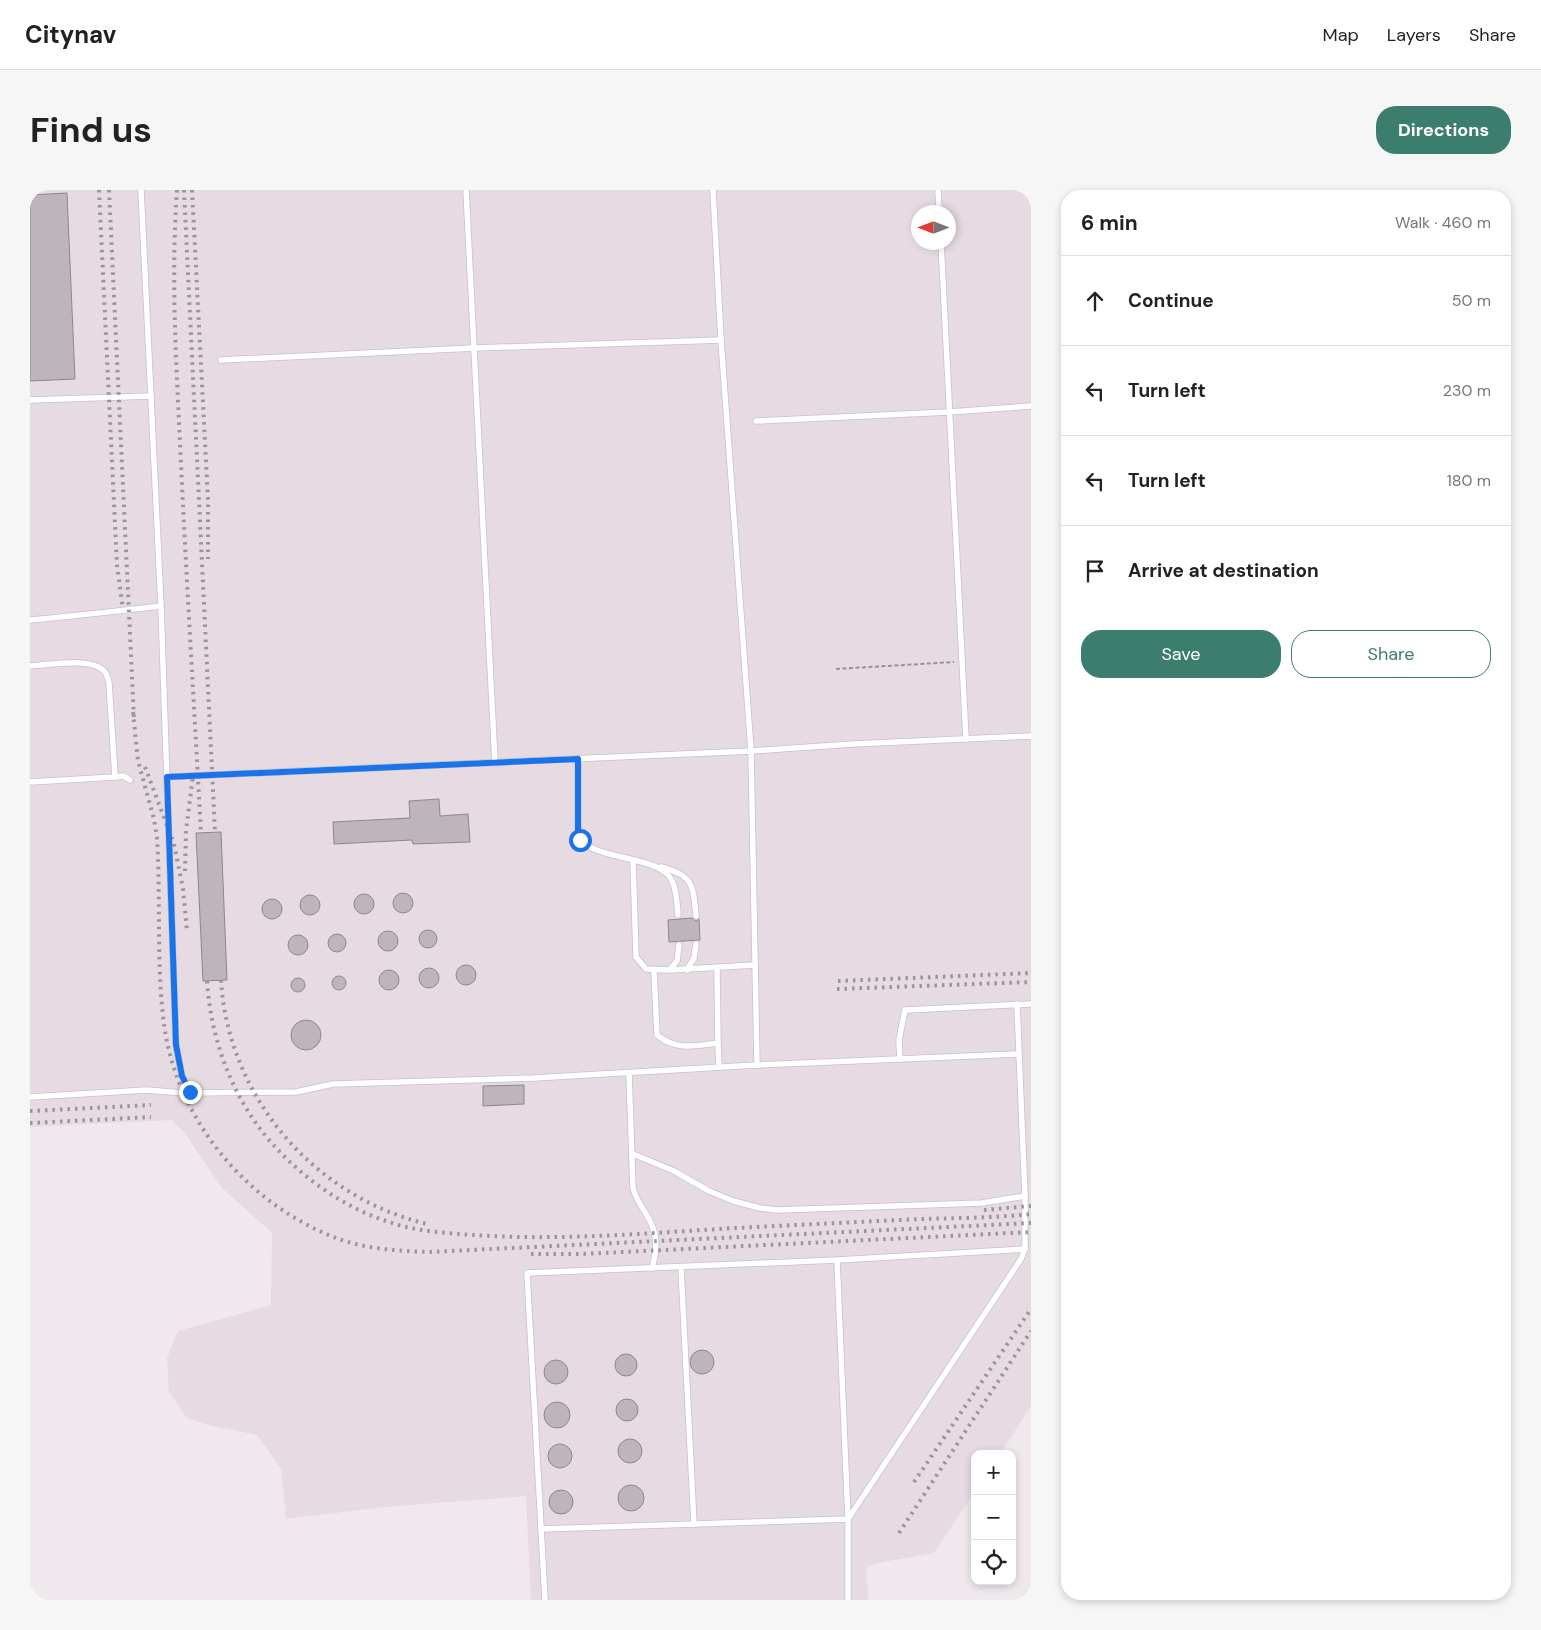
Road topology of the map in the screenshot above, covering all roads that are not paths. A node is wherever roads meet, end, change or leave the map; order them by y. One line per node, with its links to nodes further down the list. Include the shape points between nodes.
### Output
1 (141, 190): 10 (lane)
2 (466, 190): 8 (lane)
3 (714, 190): 7 (lane)
4 (938, 190): 5 (lane)
5 (939, 205)
6 (940, 250): 13 (lane)
7 (721, 340): 8 (lane); 20 (lane)
8 (474, 348): 9 (lane); 22 (lane)
9 (221, 360)
10 (151, 396): 11 (lane); 15 (lane)
11 (30, 400)
12 (1031, 406): 13 (lane)
13 (949, 412): 14 (lane); 19 (lane)
14 (756, 421)
15 (161, 606): 16 (lane); 24 (lane)
16 (30, 620)
17 (30, 666): 23 (lane, via 89,664 108,675)
18 (1031, 736): 19 (lane)
19 (966, 739): 20 (lane)
20 (751, 751): 21 (lane); 33 (lane)
21 (578, 759): 22 (lane); 27 (lane, via 580,840 588,846)
22 (494, 763): 24 (lane)
23 (115, 776): 25 (lane); 26 (lane)
24 (167, 777): 46 (lane, via 176,1045 182,1076)
25 (130, 780)
26 (30, 782)
27 (633, 860): 28 (lane); 37 (lane, via 636,957 646,969)
28 (661, 867): 29 (lane, via 672,879); 30 (lane, via 678,871 688,879 694,893)
29 (678, 915)
30 (696, 916)
31 (696, 944): 36 (lane, via 694,958)
32 (679, 945): 35 (lane, via 677,961)
33 (755, 965): 34 (lane); 43 (lane)
34 (717, 968): 36 (lane); 40 (lane)
35 (669, 970): 36 (lane); 37 (lane)
36 (687, 970)
37 (654, 971): 40 (lane, via 657,1035 668,1044)
38 (1016, 1004): 39 (lane); 41 (lane); 42 (lane, via 905,1010)
39 (1031, 1004)
40 (718, 1043): 44 (lane)
41 (1018, 1054): 42 (lane); 49 (lane)
42 (900, 1059): 43 (lane)
43 (758, 1065): 44 (lane)
44 (719, 1067): 45 (lane)
45 (629, 1074): 46 (lane, via 333,1084 296,1092); 48 (lane)
46 (190, 1092): 47 (lane, via 148,1090)
47 (30, 1097)
48 (633, 1154): 49 (lane, via 733,1201 769,1209 972,1204); 52 (lane, via 633,1188 654,1232 657,1250)
49 (1025, 1196): 50 (lane)
50 (1025, 1249): 51 (lane); 54 (lane)
51 (837, 1260): 53 (lane); 54 (lane)
52 (652, 1268): 53 (lane); 56 (lane, via 526,1273)
53 (681, 1268): 55 (lane)
54 (848, 1519): 55 (lane); 58 (lane)
55 (694, 1524): 56 (lane)
56 (541, 1529): 57 (lane)
57 (545, 1600)
58 (848, 1600)

